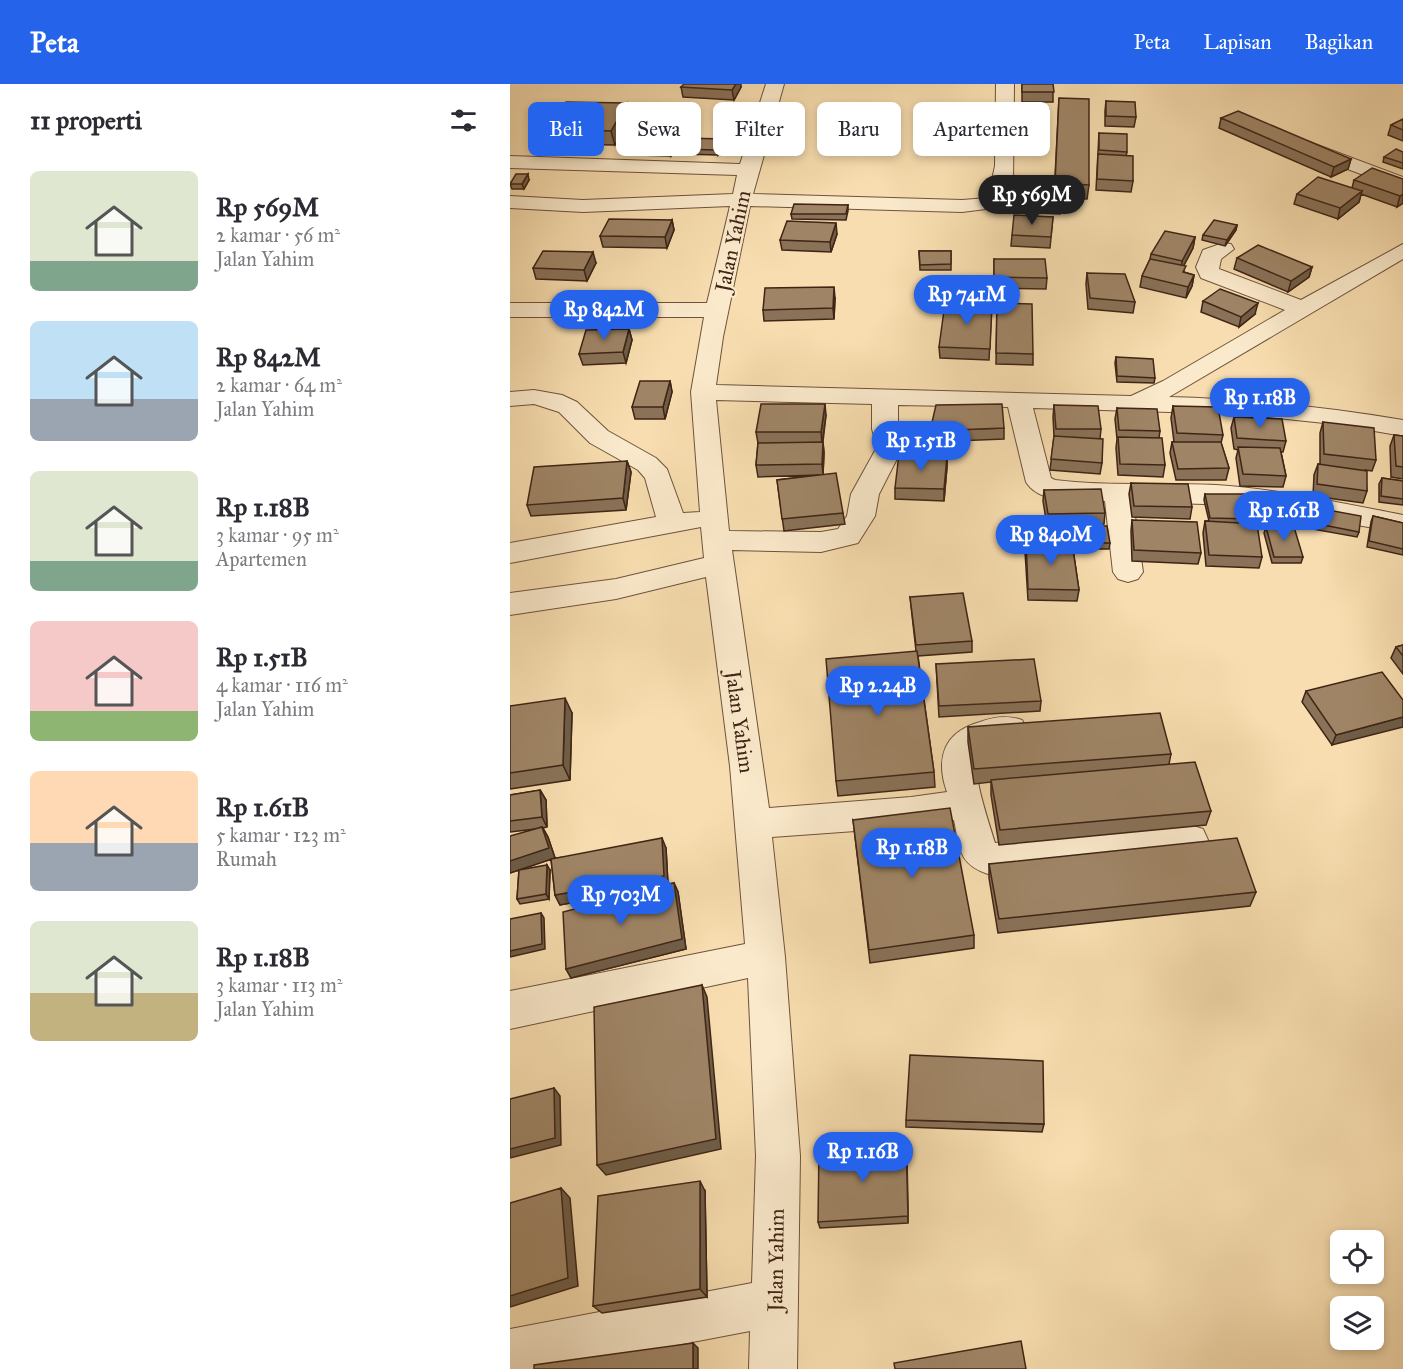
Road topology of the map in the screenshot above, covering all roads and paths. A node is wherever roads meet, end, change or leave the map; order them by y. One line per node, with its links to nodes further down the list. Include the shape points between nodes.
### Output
1 (775, 84): 6 (street, Jalan Yahim)
2 (1005, 84): 6 (street, via 1005,164 1001,195 995,202 962,206)
3 (1293, 141): 5 (street)
4 (510, 162): 6 (street)
5 (1403, 184)
6 (745, 185): 7 (street, via 583,206); 12 (street, Jalan Yahim)
7 (510, 202)
8 (1223, 249): 10 (street, via 1211,255 1209,273)
9 (1403, 250): 10 (street)
10 (1303, 309): 17 (street, via 1173,386)
11 (510, 310): 12 (street)
12 (718, 310): 13 (street, Jalan Yahim)
13 (703, 393): 14 (street); 22 (street, Jalan Yahim)
14 (885, 398): 16 (street); 22 (street, via 885,429 890,447 865,494 861,516 848,536 821,542)
15 (510, 399): 20 (street, via 534,397 568,407 599,436 647,464 658,475)
16 (1019, 402): 17 (street); 19 (street, via 1039,482 1058,490)
17 (1136, 402): 18 (street, via 1270,409)
18 (1403, 428)
19 (1118, 493): 21 (street, via 1216,494 1274,500); 24 (street)
20 (672, 524): 22 (street); 23 (street)
21 (1403, 524)
22 (716, 540): 25 (street, via 616,589); 28 (street, Jalan Yahim)
23 (510, 553)
24 (1128, 572)
25 (510, 604)
26 (1040, 727): 27 (street, via 993,730 972,736 958,758 958,779)
27 (968, 803): 28 (street, via 911,812); 29 (street, via 979,853 988,859)
28 (753, 824): 30 (street, Jalan Yahim)
29 (1190, 840)
30 (766, 957): 31 (street); 32 (street, Jalan Yahim, via 778,1156)
31 (510, 1010)
32 (776, 1302): 33 (street); 34 (street, Jalan Yahim)
33 (510, 1353)
34 (773, 1369)

